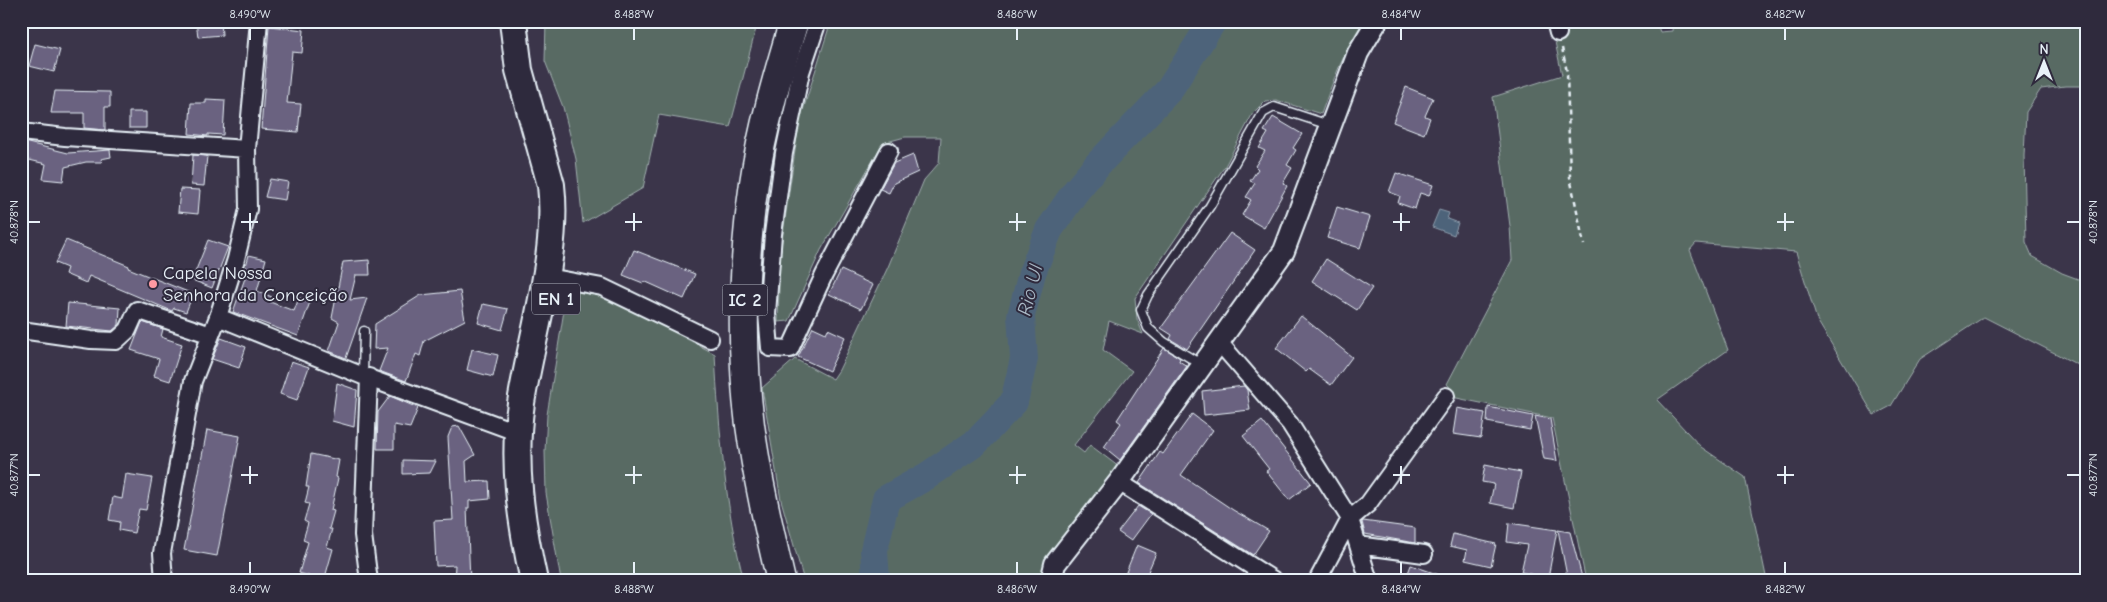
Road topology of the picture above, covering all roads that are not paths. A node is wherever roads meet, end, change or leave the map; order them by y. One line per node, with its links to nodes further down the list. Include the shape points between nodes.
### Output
1 (258, 21): 10 (street)
2 (513, 21): 22 (main road, EN 1, via 519,70 551,185 552,201 549,255)
3 (530, 21): 12 (main road, EN 1, via 531,58 561,158 568,204 568,234)
4 (778, 21): 30 (highway, IC 2, via 757,102 747,158 736,263 735,370 739,454 745,505)
5 (794, 21): 31 (highway, IC 2, via 754,182 745,302 750,424)
6 (818, 21): 11 (street, via 801,72 784,152 767,314 770,348 790,348)
7 (1378, 21): 8 (street, via 1358,53)
8 (1331, 126): 18 (street, via 1284,251); 19 (lane, via 1274,107 1263,113 1210,206 1148,295 1140,310 1148,328 1164,342)
9 (21, 132): 10 (street)
10 (248, 149): 13 (street, via 248,209)
11 (889, 150)
12 (559, 279): 17 (street, via 602,287); 28 (main road, EN 1, via 534,438)
13 (218, 317): 16 (street); 20 (street)
14 (21, 330): 16 (street, via 116,341 128,330 137,310)
15 (364, 331): 20 (lane)
16 (211, 335): 29 (street, via 193,381 162,553)
17 (710, 339)
18 (1218, 342): 19 (street); 24 (street, via 1290,424)
19 (1202, 365): 23 (street)
20 (366, 377): 22 (street); 27 (street, via 363,536)
21 (1446, 396): 24 (street, via 1368,504)
22 (518, 433): 28 (main road, EN 1, via 522,518)
23 (1119, 482): 32 (street, via 1055,564); 33 (street)
24 (1350, 519): 25 (street); 34 (street)
25 (1358, 545): 26 (street); 35 (street)
26 (1424, 554)
27 (366, 579)
28 (543, 579)
29 (163, 580)
30 (762, 581)
31 (781, 581)
32 (1051, 581)
33 (1275, 581)
34 (1317, 581)
35 (1370, 581)

